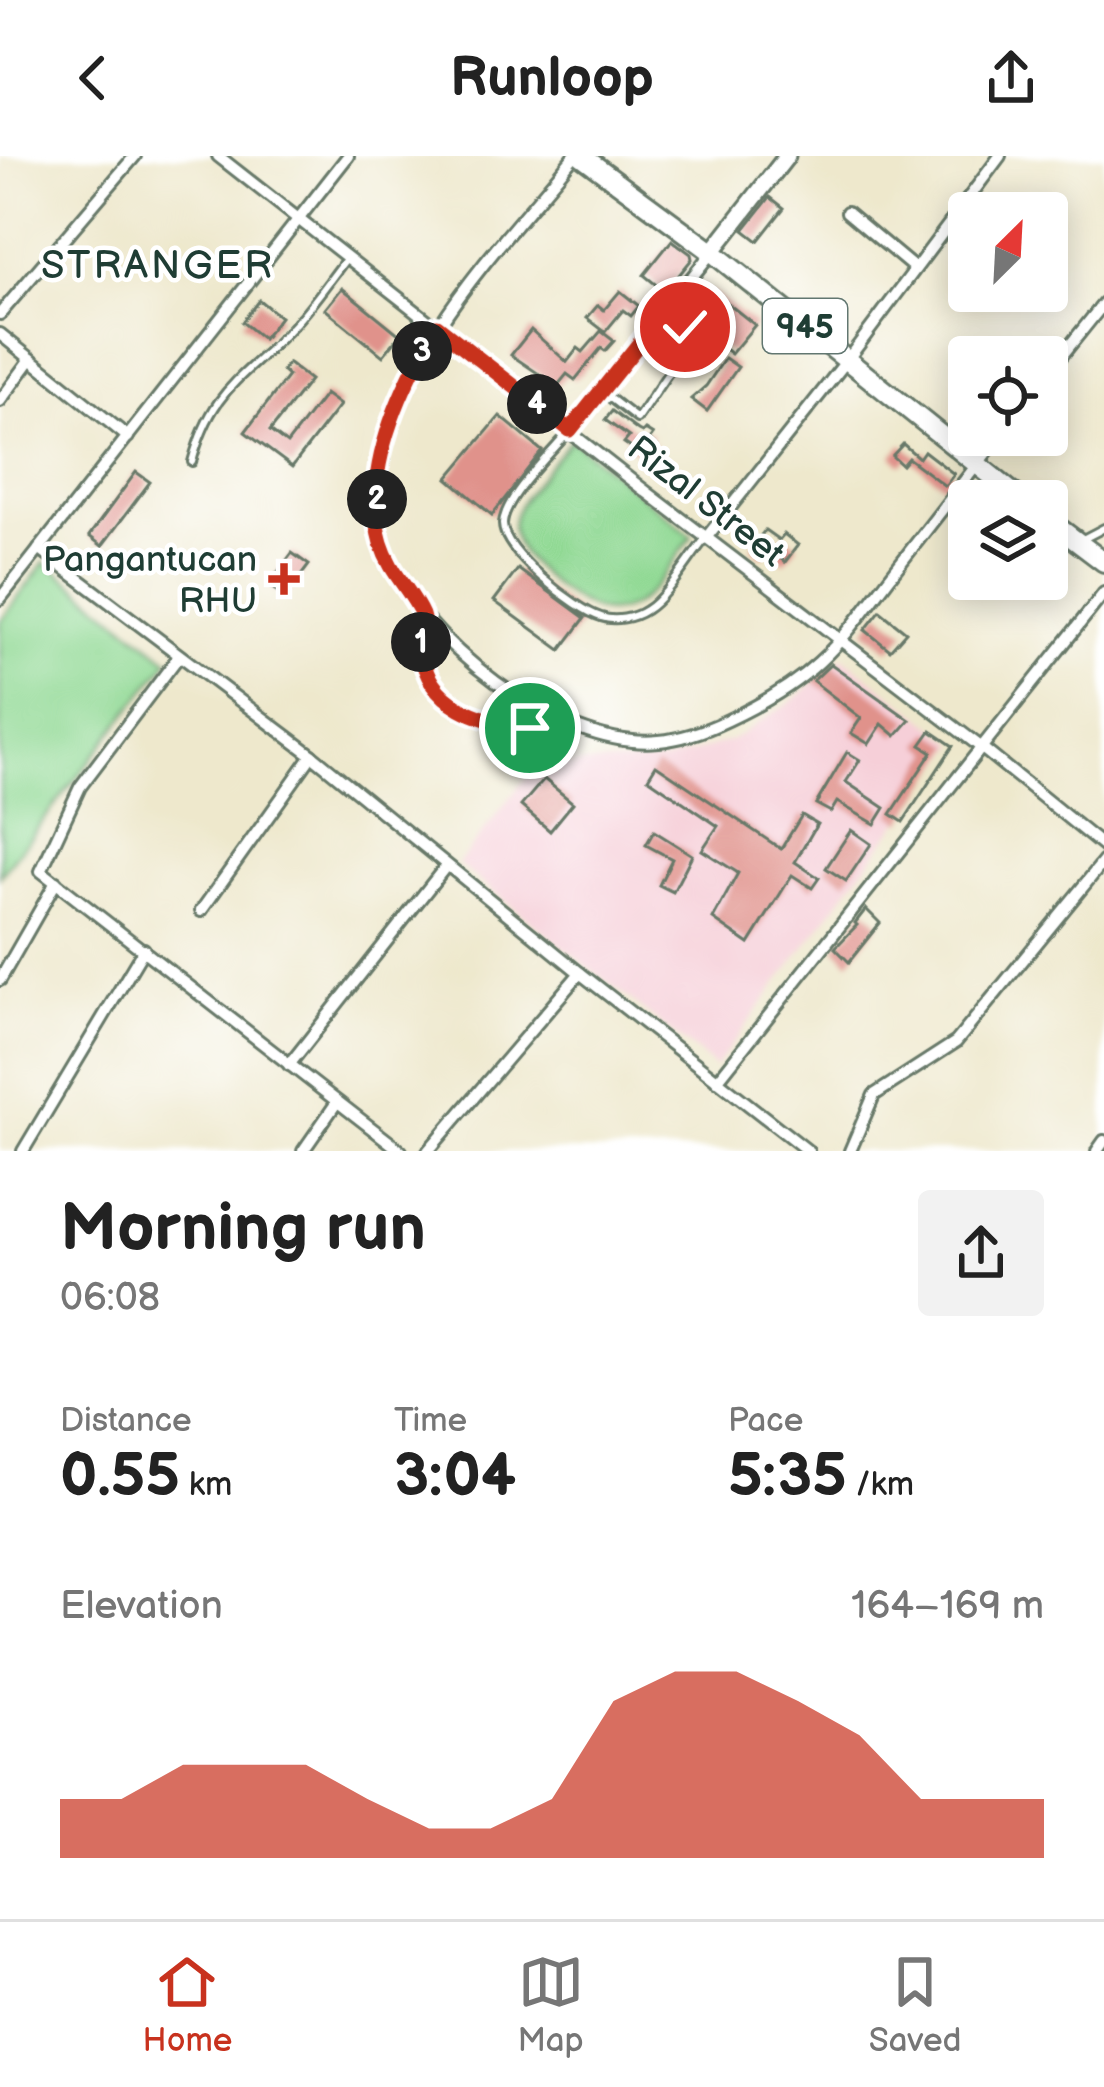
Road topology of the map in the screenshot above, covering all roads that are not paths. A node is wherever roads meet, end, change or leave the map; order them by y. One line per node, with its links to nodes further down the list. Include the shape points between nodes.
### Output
1 (135, 156): 14 (street)
2 (218, 156): 8 (street, Rizal Street)
3 (348, 156): 8 (street)
4 (578, 156): 9 (main road, 945); 15 (street)
5 (787, 156): 9 (street)
6 (1000, 156): 11 (street)
7 (847, 212): 11 (street)
8 (300, 219): 10 (street, Rizal Street); 23 (street)
9 (712, 252): 13 (street); 19 (main road, 945)
10 (348, 256): 15 (street, Rizal Street); 25 (lane, via 213,407)
11 (914, 268): 19 (street)
12 (1104, 304): 17 (street)
13 (669, 306): 20 (street); 20 (lane, via 680,314 685,348 637,419)
14 (0, 314)
15 (437, 326): 22 (street, Rizal Street); 36 (street, via 397,405 377,494 381,544)
16 (0, 334): 18 (street)
17 (1068, 348)
18 (31, 359): 21 (street); 23 (street)
19 (848, 359): 26 (main road, 945); 30 (street)
20 (601, 391): 22 (street)
21 (0, 401)
22 (570, 430): 30 (street, Rizal Street); 30 (lane, via 503,521 506,541 548,580 593,614 624,619 650,609)
23 (128, 437): 32 (street)
24 (984, 456): 26 (street)
25 (192, 463)
26 (977, 465): 27 (main road, 945); 37 (street)
27 (996, 480)
28 (1104, 528): 31 (lane)
29 (1068, 535): 31 (main road)
30 (706, 538): 37 (street, Rizal Street)
31 (1078, 542): 33 (main road)
32 (39, 549): 35 (street); 38 (street)
33 (1104, 562)
34 (1104, 593): 40 (street)
35 (0, 599)
36 (424, 617): 39 (street, via 494,682); 39 (lane, via 425,669 447,701 506,725)
37 (841, 641): 39 (street, via 794,682 688,735 632,741); 40 (street, Rizal Street)
38 (179, 656): 41 (street); 45 (street, via 71,803 41,871)
39 (574, 724)
40 (982, 748): 42 (street, Rizal Street); 51 (street)
41 (313, 755): 44 (street); 46 (street)
42 (1104, 847)
43 (1104, 861): 59 (street, via 956,1042 874,1095)
44 (446, 866): 48 (street); 50 (street)
45 (56, 882): 47 (street); 49 (street)
46 (201, 911)
47 (144, 949): 50 (street); 54 (street)
48 (580, 973): 51 (street); 57 (street)
49 (0, 980)
50 (289, 1065): 52 (street)
51 (717, 1081): 58 (street)
52 (337, 1102): 55 (street); 56 (street)
53 (1104, 1141): 60 (street)
54 (23, 1151)
55 (303, 1151)
56 (401, 1151)
57 (428, 1151)
58 (808, 1151)
59 (850, 1151)
60 (1097, 1151)

